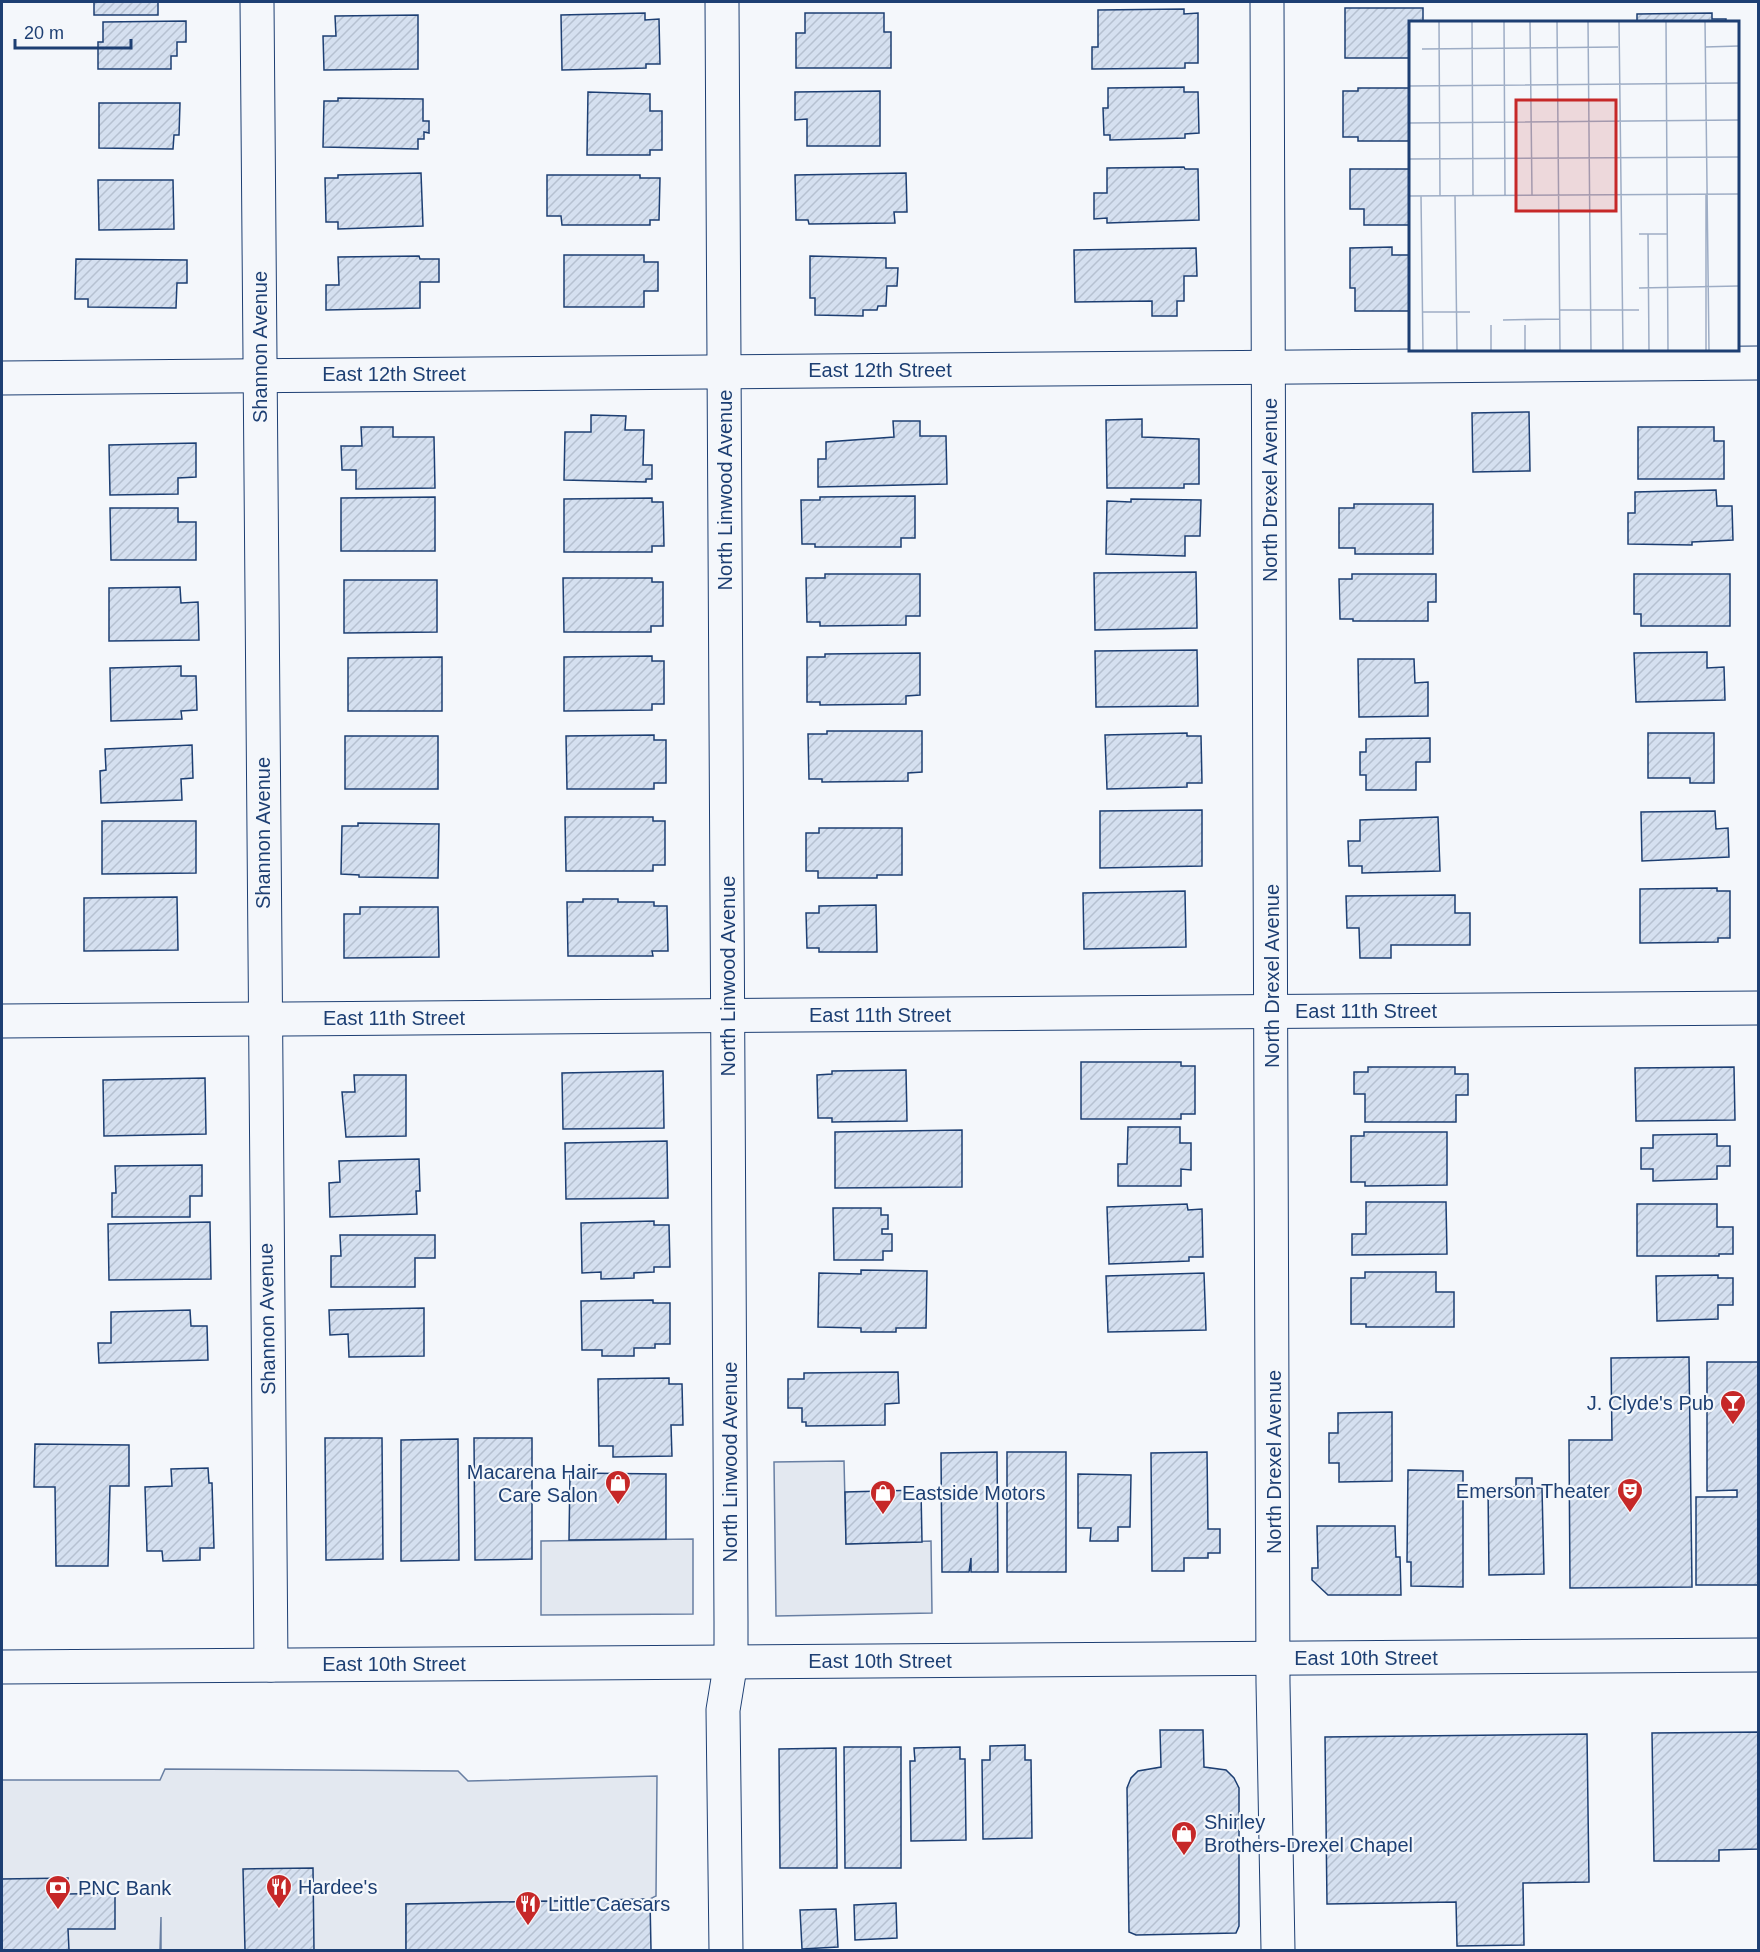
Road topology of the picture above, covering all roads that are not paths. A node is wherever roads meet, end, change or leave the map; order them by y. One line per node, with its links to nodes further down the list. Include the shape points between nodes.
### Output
1 (257, 2): 7 (street, Shannon Avenue)
2 (722, 2): 6 (street, North Linwood Avenue)
3 (1267, 2): 5 (street, North Drexel Avenue)
4 (1758, 363): 5 (street, East 12th Street)
5 (1269, 367): 6 (street, East 12th Street); 10 (street, North Drexel Avenue)
6 (724, 371): 7 (street, East 12th Street); 11 (street, North Linwood Avenue)
7 (260, 376): 8 (street, East 12th Street); 12 (street, Shannon Avenue)
8 (2, 378)
9 (1758, 1008): 10 (street, East 11th Street)
10 (1272, 1012): 11 (street, East 11th Street); 15 (street, North Drexel Avenue)
11 (728, 1016): 12 (street, East 11th Street); 16 (street, North Linwood Avenue)
12 (265, 1019): 13 (street, East 11th Street); 17 (street, Shannon Avenue)
13 (2, 1021)
14 (1758, 1655): 15 (street, East 10th Street)
15 (1275, 1658): 16 (street, East 10th Street); 20 (street, North Drexel Avenue)
16 (731, 1661): 17 (street, East 10th Street); 19 (street, North Linwood Avenue, via 723,1710)
17 (271, 1665): 18 (street, East 10th Street)
18 (2, 1667)
19 (726, 1950)
20 (1278, 1950)

